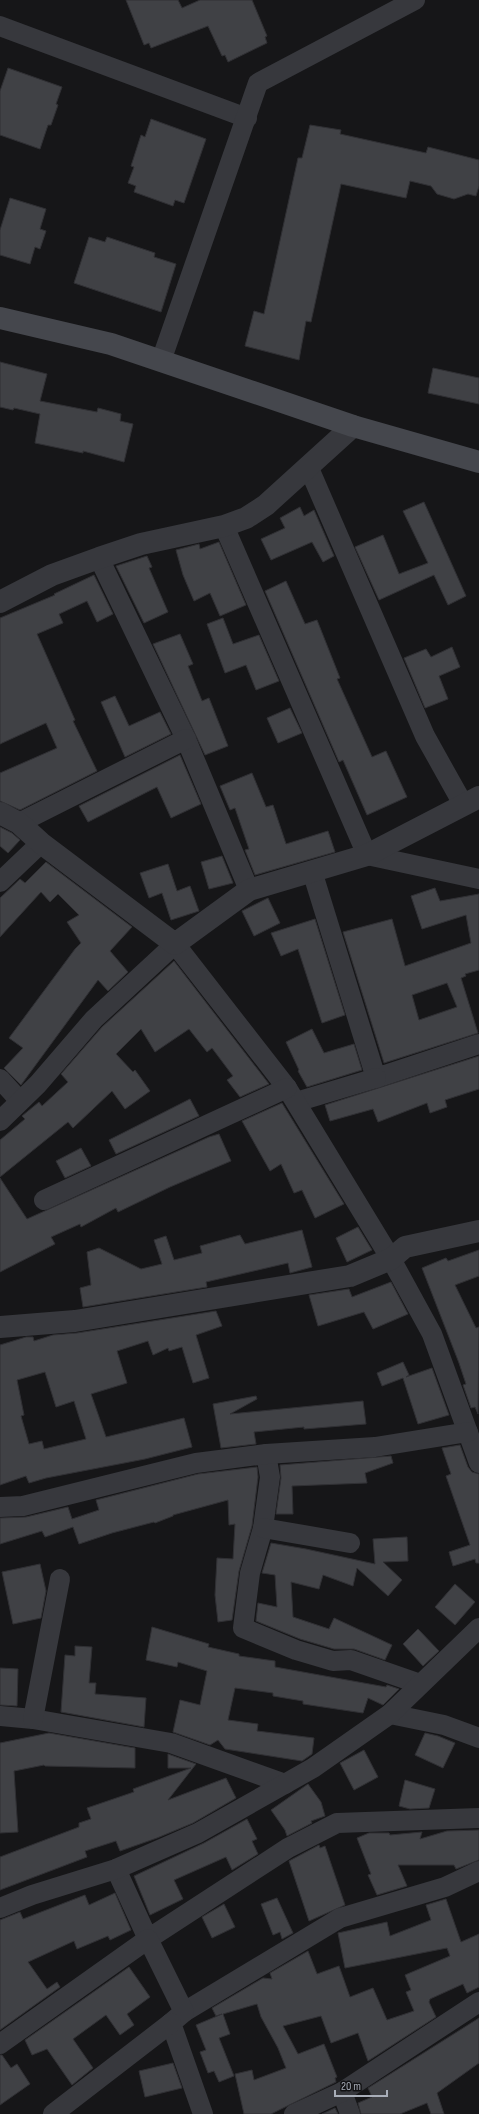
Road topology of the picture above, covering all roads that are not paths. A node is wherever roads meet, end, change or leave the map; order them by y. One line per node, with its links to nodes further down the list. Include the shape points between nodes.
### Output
1 (414, 0): 2 (street)
2 (382, 7): 4 (street, via 258,83)
3 (0, 26): 4 (street)
4 (247, 118): 6 (street)
5 (0, 318): 6 (main road, via 111,344)
6 (161, 361): 7 (main road)
7 (353, 426): 8 (main road); 9 (street)
8 (479, 462)
9 (308, 466): 10 (street, via 266,505 246,518); 14 (street, via 425,736)
10 (224, 526): 11 (street, via 141,544); 17 (street)
11 (99, 558): 12 (street, via 52,575); 13 (street)
12 (0, 602)
13 (186, 739): 15 (street); 21 (street)
14 (471, 801): 17 (street)
15 (9, 818): 16 (street)
16 (41, 843): 20 (street); 22 (street)
17 (367, 855): 18 (street); 19 (street)
18 (312, 871): 21 (street); 24 (street)
19 (479, 879)
20 (0, 882)
21 (249, 890): 22 (street)
22 (175, 944): 26 (street); 27 (street, via 94,1019)
23 (479, 1044): 24 (street)
24 (376, 1078): 26 (street)
25 (0, 1079): 27 (street)
26 (292, 1095): 29 (street); 31 (street)
27 (20, 1102): 28 (street)
28 (0, 1121)
29 (44, 1200)
30 (479, 1231): 31 (street, via 406,1247)
31 (391, 1259): 32 (street, via 350,1276 307,1284 75,1322); 33 (street, via 432,1334)
32 (0, 1327)
33 (468, 1432): 34 (street, via 375,1447); 35 (street)
34 (266, 1454): 36 (street, via 196,1463 22,1506); 37 (street, via 270,1477)
35 (479, 1463)
36 (0, 1507)
37 (264, 1528): 38 (street); 41 (street, via 250,1573 243,1628 296,1650 333,1661 351,1660)
38 (350, 1543)
39 (60, 1579): 44 (street)
40 (479, 1628): 41 (street)
41 (420, 1684): 42 (street)
42 (390, 1714): 45 (street, via 444,1725); 46 (street, via 313,1768)
43 (0, 1716): 44 (street)
44 (33, 1720): 46 (street, via 171,1742)
45 (479, 1738)
46 (285, 1784): 48 (street, via 198,1833)
47 (479, 1818): 51 (street, via 337,1823 288,1848)
48 (116, 1869): 50 (street, via 32,1895); 51 (street)
49 (479, 1871): 53 (street, via 445,1887 340,1918)
50 (0, 1908)
51 (148, 1939): 53 (street); 54 (street)
52 (479, 2002): 55 (street)
53 (177, 2017): 56 (street); 57 (street)
54 (0, 2044)
55 (342, 2092): 58 (street); 59 (street)
56 (53, 2114)
57 (203, 2114)
58 (294, 2114)
59 (350, 2114)

